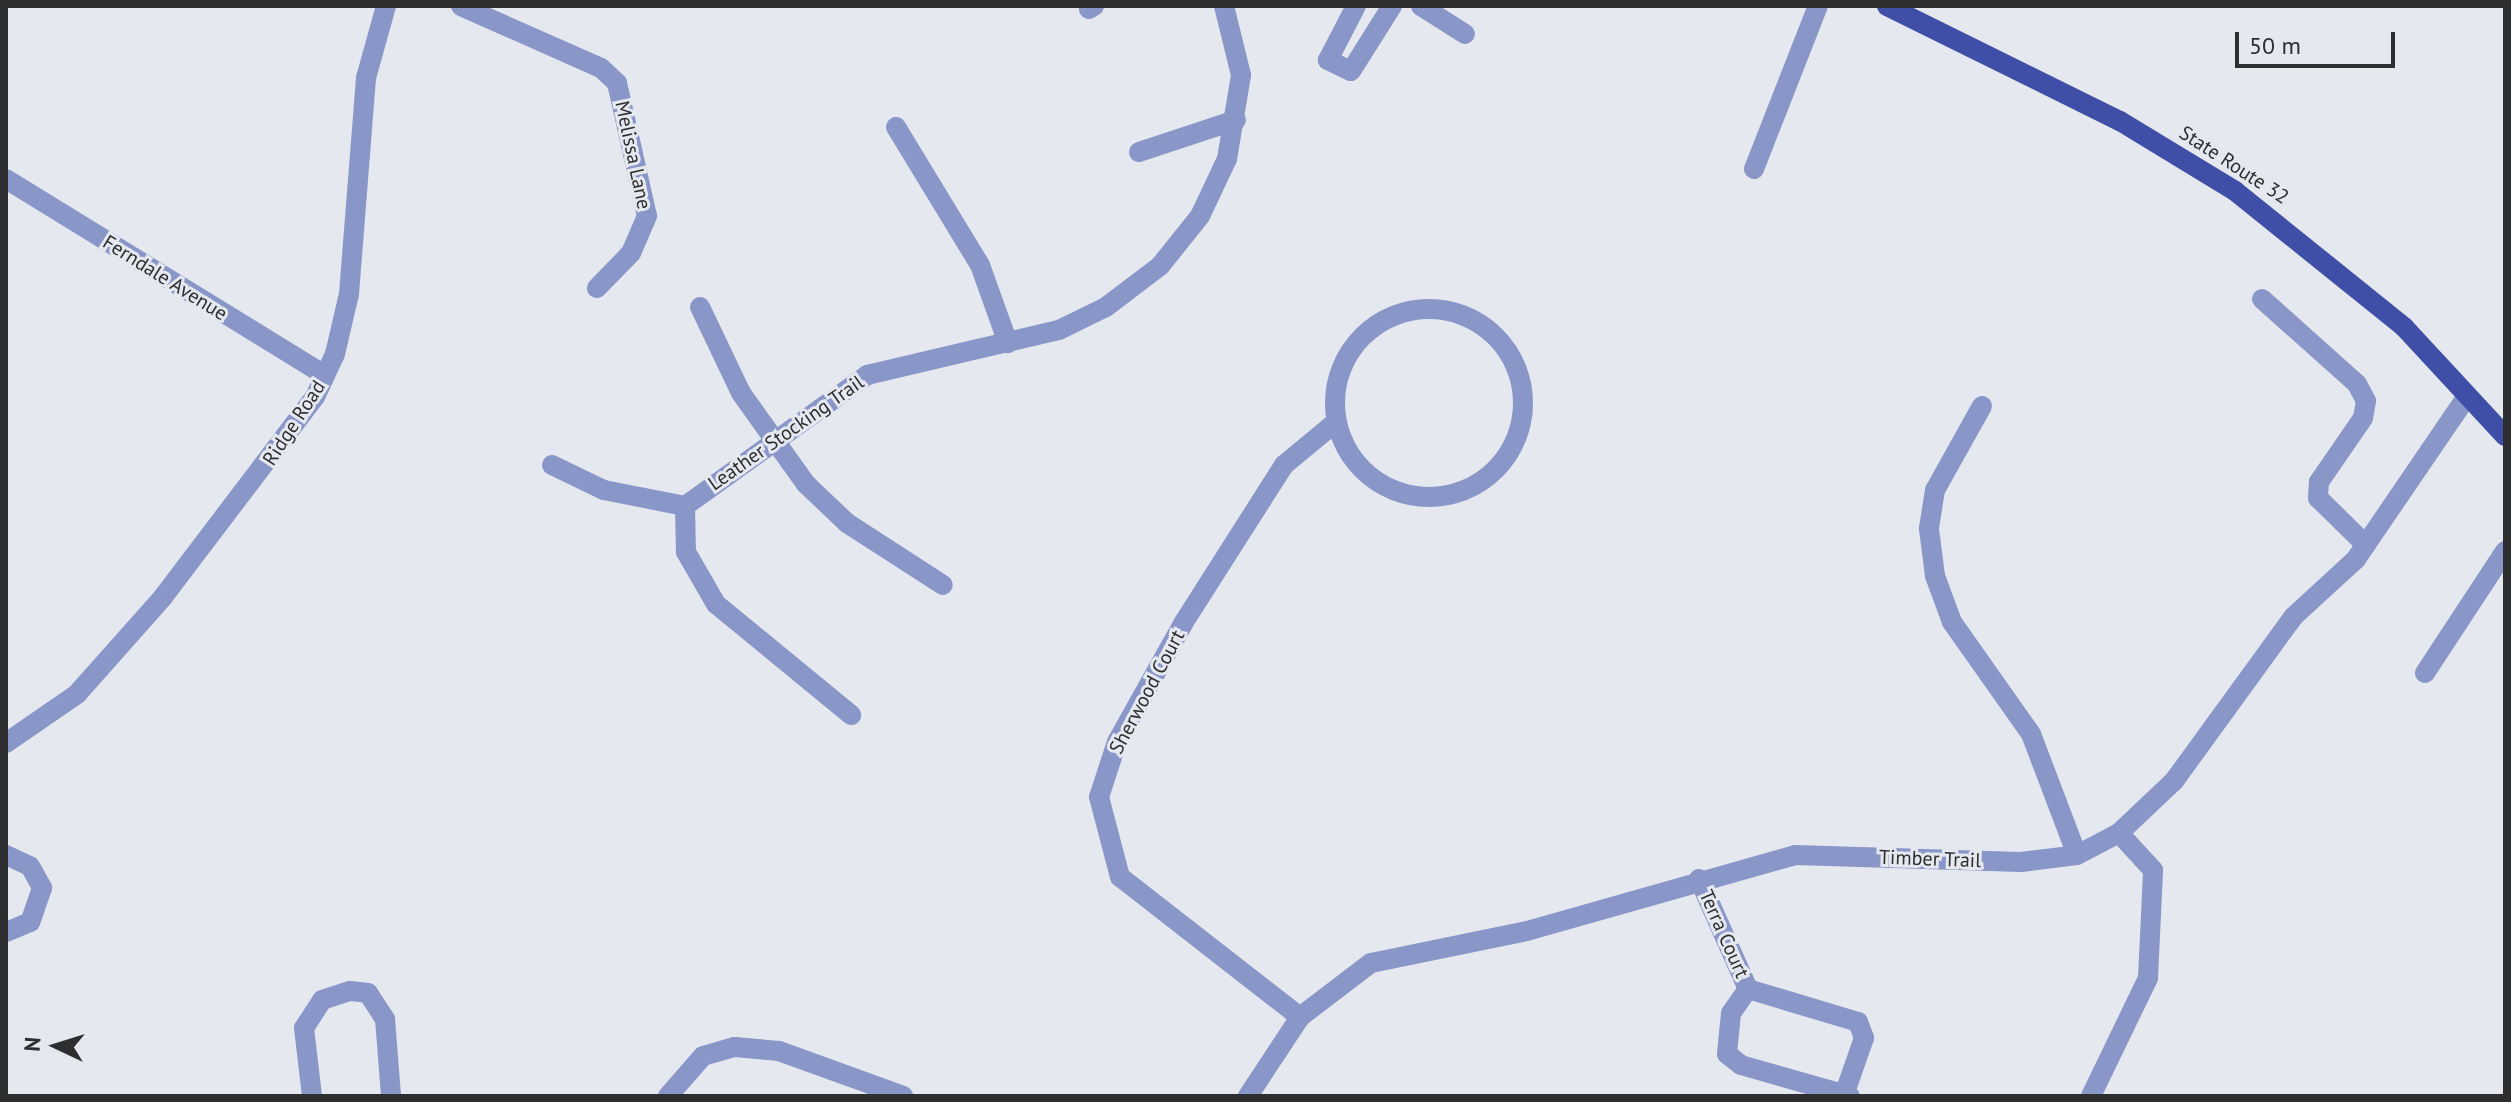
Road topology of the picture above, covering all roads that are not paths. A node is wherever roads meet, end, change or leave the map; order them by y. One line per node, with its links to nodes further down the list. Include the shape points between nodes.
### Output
1 (386, 6): 19 (street, Ridge Road, via 366,78 349,294)
2 (461, 6): 15 (street, Melissa Lane, via 601,68 617,83 647,216 631,253)
3 (1224, 6): 10 (street, Leather Stocking Trail, via 1241,75)
4 (1356, 6): 5 (street, via 1328,60 1351,71)
5 (1392, 6)
6 (1421, 6): 9 (street)
7 (1818, 6): 13 (street)
8 (1887, 6): 20 (main road, State Route 32, via 2120,121 2235,191 2336,266)
9 (1465, 34)
10 (1236, 120): 12 (street); 18 (street, Leather Stocking Trail, via 1200,216 1160,266 1106,307)
11 (896, 127): 18 (street, via 980,265)
12 (1139, 152)
13 (1754, 169)
14 (6, 179): 19 (street, Ferndale Avenue)
15 (597, 288)
16 (2262, 299): 27 (street, via 2357,384 2366,401 2363,418 2319,482 2318,498)
17 (700, 307): 24 (street)
18 (1008, 343): 24 (street, Leather Stocking Trail, via 867,375)
19 (325, 375): 32 (street, Ridge Road, via 291,434 163,597 77,694)
20 (2467, 396): 23 (main road, State Route 32); 27 (street, Timber Trail)
21 (1982, 406): 35 (street, via 1935,490 1929,529 1935,576 1952,622 2031,734)
22 (1336, 422): 22 (street, via 1345,360 1391,316 1454,311 1506,347 1520,374 1519,435 1481,483 1453,495 1423,498 1380,483 1347,451); 39 (street, Sherwood Court, via 1284,465 1184,622 1117,742 1099,797 1120,877)
23 (2505, 436)
24 (772, 441): 26 (street, Leather Stocking Trail); 29 (street, via 847,523)
25 (552, 465): 26 (street, via 604,490)
26 (685, 506): 31 (street, via 686,552 716,604)
27 (2366, 545): 33 (street, Timber Trail, via 2293,617 2174,781)
28 (2505, 551): 30 (street)
29 (943, 585)
30 (2425, 673)
31 (851, 715)
32 (6, 743)
33 (2119, 833): 35 (street, Timber Trail); 46 (street, via 2153,870 2148,978)
34 (6, 855): 37 (street, via 30,866 42,888 30,922)
35 (2077, 855): 36 (street, Timber Trail, via 2021,862 1795,855)
36 (1699, 879): 38 (street, Terra Court); 39 (street, Timber Trail, via 1527,931 1371,963)
37 (6, 933)
38 (1748, 989): 41 (street, Terra Court, via 1858,1022 1864,1038); 41 (street, Terra Court, via 1731,1013 1727,1054 1741,1065)
39 (1300, 1017): 40 (street, Timber Trail)
40 (1251, 1095)
41 (1847, 1095)
42 (312, 1096): 43 (street, via 304,1028 322,1000 350,991 368,993 385,1019)
43 (391, 1096)
44 (668, 1096): 45 (street, via 703,1056 735,1047 779,1051)
45 (903, 1096)
46 (2091, 1096)

